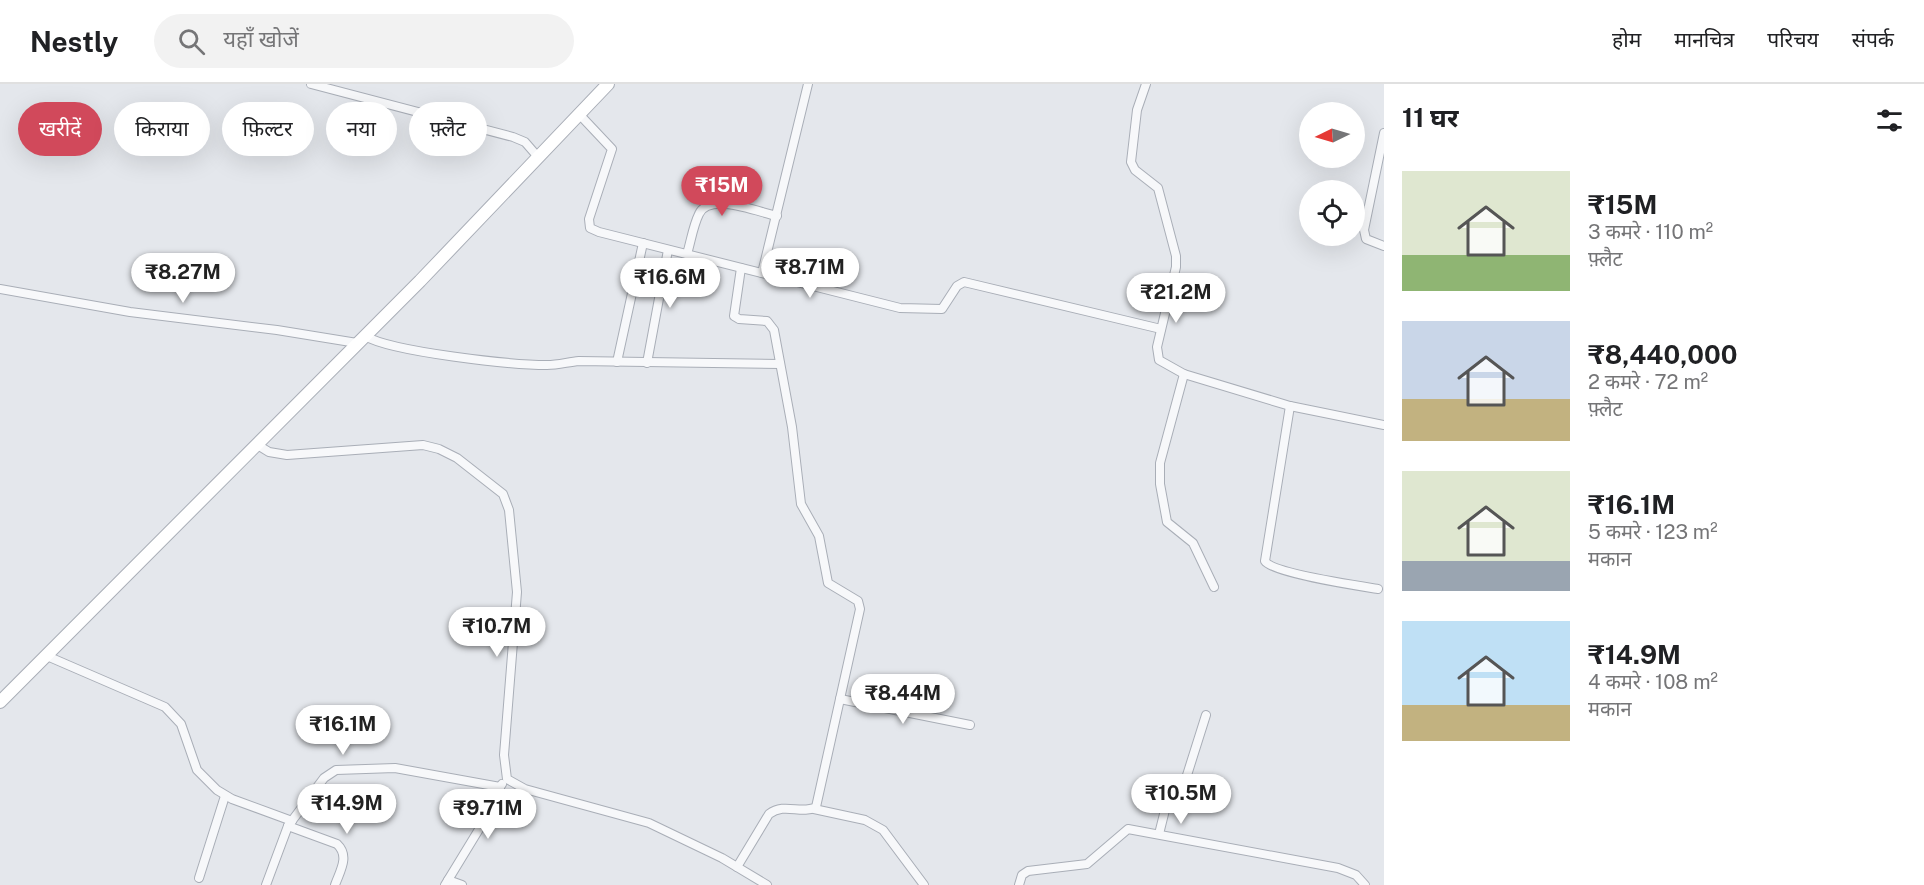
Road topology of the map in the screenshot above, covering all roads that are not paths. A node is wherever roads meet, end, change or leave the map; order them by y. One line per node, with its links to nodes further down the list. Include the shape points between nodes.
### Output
1 (311, 84): 7 (street, via 513,137 525,142)
2 (608, 84): 5 (main road)
3 (808, 84): 8 (street)
4 (1146, 84): 16 (street, via 1137,110 1131,162 1158,188 1174,244 1176,267)
5 (579, 114): 7 (main road); 9 (street, via 612,149 589,219 590,228)
6 (1384, 133): 10 (street, via 1364,230 1366,239)
7 (538, 157): 17 (main road)
8 (777, 216): 12 (street, via 709,204 699,213); 14 (street)
9 (643, 243): 11 (street); 18 (street)
10 (1384, 246)
11 (668, 250): 12 (street); 19 (street)
12 (687, 254): 13 (street)
13 (741, 268): 14 (street); 20 (street, via 734,316 772,325)
14 (762, 273): 16 (street, via 893,306 939,310 957,286 969,283)
15 (3, 289): 17 (street, via 130,312)
16 (1161, 329): 21 (street, via 1156,354 1159,360)
17 (361, 339): 18 (street, via 502,362); 24 (main road)
18 (617, 362): 19 (street)
19 (647, 363): 20 (street)
20 (780, 364): 28 (street, via 801,504 819,536 828,583 860,606)
21 (1184, 374): 22 (street); 25 (street, via 1160,463 1160,484 1167,522 1193,543)
22 (1290, 406): 23 (street); 26 (street, via 1265,561 1298,574)
23 (1384, 425)
24 (256, 444): 27 (main road); 32 (street, via 269,452 287,455 423,445 457,458 503,494 509,510 517,592 504,755)
25 (1214, 587)
26 (1378, 589)
27 (47, 656): 29 (main road); 34 (street, via 165,707 181,724 199,773)
28 (840, 699): 31 (street); 35 (street)
29 (0, 702)
30 (1206, 715): 37 (street, via 1182,791 1169,794)
31 (970, 725)
32 (507, 779): 33 (street); 38 (street, via 525,789 649,823)
33 (500, 787): 36 (street, via 395,768 336,770 324,778); 40 (street)
34 (225, 796): 36 (street); 39 (street)
35 (814, 809): 38 (street, via 784,807 769,814); 45 (street, via 875,823)
36 (290, 823): 41 (street); 42 (street, via 342,849 344,859)
37 (1159, 834): 46 (street, via 1128,830 1087,864 1028,871); 47 (street, via 1349,870)
38 (736, 867): 44 (street)
39 (199, 878)
40 (446, 883): 43 (street)
41 (266, 885)
42 (335, 885)
43 (462, 885)
44 (767, 885)
45 (924, 885)
46 (1018, 885)
47 (1365, 885)

